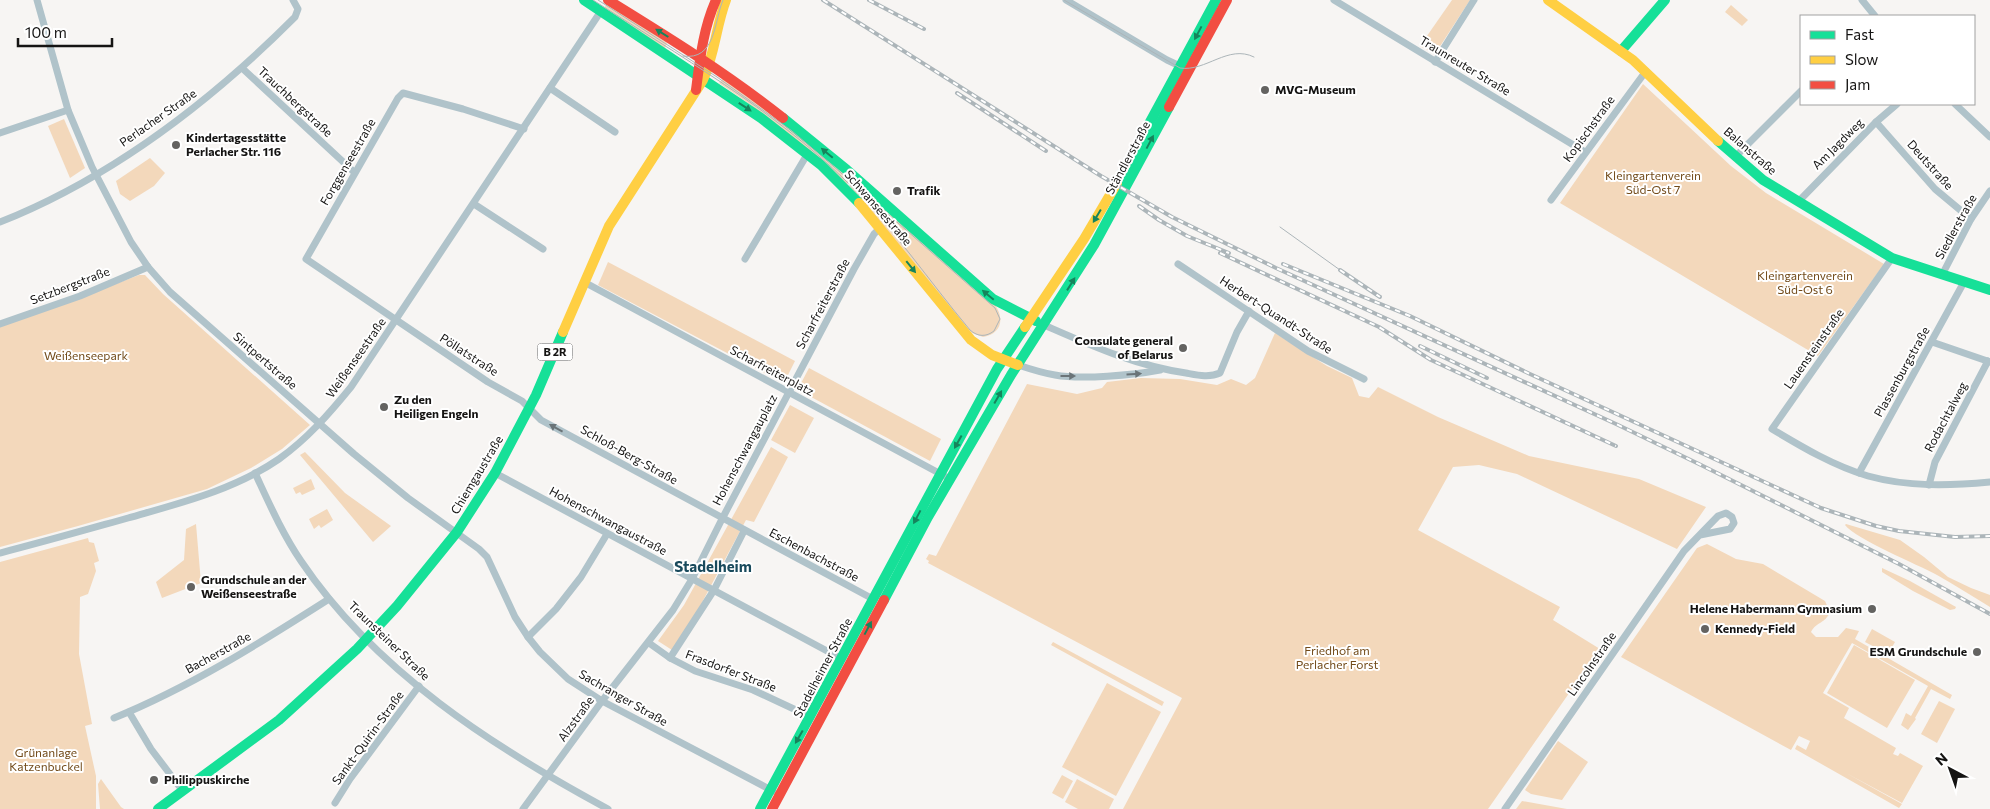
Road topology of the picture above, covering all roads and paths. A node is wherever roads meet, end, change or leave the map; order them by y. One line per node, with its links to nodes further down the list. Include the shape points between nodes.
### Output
1 (36, 0): 29 (street, Sintpertstraße)
2 (293, 0): 22 (street, Perlacher Straße, via 298,7 296,16)
3 (584, 0): 15 (main road, Schwanseestraße)
4 (608, 0): 18 (main road, Schwanseestraße, one-way to 4)
5 (716, 0): 18 (main road, Chiemgaustraße / B 2R)
6 (726, 0): 20 (main road, Chiemgaustraße / B 2R, via 718,20)
7 (1066, 0): 21 (street)
8 (1216, 0): 21 (main road, Ständlerstraße, one-way to 21)
9 (1226, 0): 21 (main road, Ständlerstraße)
10 (1334, 0): 19 (street, Traunreuter Straße)
11 (1474, 0): 19 (street)
12 (1548, 0): 17 (main road, Balanstraße)
13 (1665, 0): 17 (main road)
14 (1862, 0): 16 (street)
15 (601, 11): 24 (main road, Schwanseestraße); 25 (street, Weißenseestraße)
16 (1874, 15)
17 (1620, 51): 23 (main road, Balanstraße)
18 (700, 58): 20 (main road, Schwanseestraße); 24 (main road, Chiemgaustraße / B 2R)
19 (1435, 62): 35 (street, Traunreuter Straße)
20 (710, 64): 24 (main road, Chiemgaustraße / B 2R); 57 (main road, Schwanseestraße, one-way to 20, via 993,300 814,143)
21 (1185, 67): 57 (main road, Ständlerstraße, one-way to 57, via 1084,238); 60 (main road, Ständlerstraße, one-way to 21, via 1099,237)
22 (242, 68): 38 (street, Trauchbergstraße); 39 (street, Perlacher Straße, via 185,115)
23 (1646, 72): 35 (street, Kopischstraße); 37 (main road, Balanstraße)
24 (701, 78): 36 (main road, Schwanseestraße, one-way to 36); 53 (main road, Chiemgaustraße / B 2R, via 619,209)
25 (550, 88): 31 (street, Weißenseestraße); 32 (street)
26 (1800, 92): 37 (street)
27 (1896, 105): 30 (street, Am Jagdweg)
28 (1956, 105): 34 (street)
29 (68, 110): 33 (street); 39 (street, Sintpertstraße)
30 (1876, 122): 42 (street, Am Jagdweg); 44 (street, Deutstraße, via 1935,189)
31 (524, 128): 38 (street, Forggenseestraße, via 403,93); 43 (street, Weißenseestraße)
32 (615, 132)
33 (0, 133)
34 (1990, 137)
35 (1585, 152): 41 (street, Kopischstraße)
36 (808, 153): 46 (main road, Schwanseestraße); 49 (street)
37 (1735, 157): 42 (main road, Balanstraße)
38 (354, 172): 58 (street, Forggenseestraße, via 306,259)
39 (96, 174): 45 (street, Perlacher Straße, via 36,207); 51 (street, Sintpertstraße, via 131,242)
40 (1990, 191): 44 (street, Siedlerstraße)
41 (1551, 200)
42 (1798, 202): 48 (main road, Balanstraße)
43 (474, 204): 47 (street); 58 (street, Weißenseestraße)
44 (1971, 219): 52 (street, Siedlerstraße)
45 (0, 222)
46 (880, 228): 62 (main road, Schwanseestraße, one-way to 62, via 965,334); 67 (street, Scharfreiterstraße, via 854,269)
47 (544, 250)
48 (1892, 258): 52 (main road, Balanstraße); 72 (street, Lauensteinstraße, via 1772,429)
49 (745, 259)
50 (1178, 264): 56 (street, Herbert-Quandt-Straße)
51 (148, 267): 59 (street, Setzbergstraße, via 80,296); 69 (street, Sintpertstraße, via 170,292)
52 (1942, 275): 54 (main road, Balanstraße)
53 (584, 282): 67 (street, Scharfreiterplatz); 68 (main road, Chiemgaustraße / B 2R)
54 (1964, 282): 55 (main road, Balanstraße); 61 (street, Plassenburgstraße)
55 (1990, 290)
56 (1249, 312): 65 (street, Schwanseestraße, via 1220,373 1208,376); 66 (street, Herbert-Quandt-Straße, via 1328,362)
57 (1031, 319): 60 (main road, Schwanseestraße); 62 (main road, Stadelheimer Straße)
58 (396, 320): 68 (street, Pöllatstraße); 69 (street, Weißenseestraße, via 351,387)
59 (0, 324)
60 (1044, 325): 64 (main road, Stadelheimer Straße); 65 (street, Schwanseestraße)
61 (1932, 342): 63 (street); 72 (street, Plassenburgstraße)
62 (1003, 360): 64 (main road, Schwanseestraße); 73 (main road, Stadelheimer Straße, one-way to 73)
63 (1989, 362): 76 (street, Rodachtalweg, via 1935,462)
64 (1018, 365): 65 (street, Schwanseestraße, one-way to 65, via 1058,376); 74 (main road, Stadelheimer Straße, one-way to 64)
65 (1160, 370)
66 (1364, 379)
67 (789, 392): 73 (street, Scharfreiterplatz); 77 (street, Hohenschwangauplatz)
68 (529, 408): 71 (main road, Chiemgaustraße / B 2R); 77 (street, Schloß-Berg-Straße, one-way to 68, via 541,420)
69 (320, 424): 70 (street, Weißenseestraße, via 279,459); 79 (street, Sintpertstraße, via 408,498)
70 (255, 473): 83 (street, Weißenseestraße, via 198,498); 86 (street, Traunsteiner Straße, via 288,541)
71 (495, 473): 79 (main road, Chiemgaustraße / B 2R); 80 (street, Hohenschwangaustraße)
72 (1859, 473): 76 (street)
73 (940, 474): 74 (street, Scharfreiterplatz); 82 (main road, Stadelheimer Straße, one-way to 82)
74 (950, 479): 82 (main road, Stadelheimer Straße)
75 (1990, 482): 76 (street)
76 (1929, 485)
77 (722, 519): 78 (street, Hohenschwangauplatz); 84 (street, Hohenschwangauplatz)
78 (744, 531): 85 (street); 87 (street, Eschenbachstraße)
79 (457, 532): 88 (street, Sachranger Straße, via 487,558 515,617); 89 (main road, Chiemgaustraße / B 2R, via 416,585)
80 (608, 534): 84 (street, Hohenschwangaustraße); 88 (street, via 556,609)
81 (1700, 534): 81 (street, Lincolnstraße, via 1730,529 1734,523 1732,516 1726,513 1718,516); 108 (street, Lincolnstraße, via 1684,551)
82 (910, 539): 87 (main road, Stadelheimer Straße); 100 (main road, Stadelheimer Straße, one-way to 82)
83 (0, 553)
84 (692, 579): 85 (street, Hohenschwangaustraße); 90 (street, Hohenschwangauplatz)
85 (714, 590): 91 (street); 92 (street, Hohenschwangaustraße)
86 (329, 599): 89 (street, Traunsteiner Straße); 95 (street, Bacherstraße, via 216,667)
87 (873, 599): 92 (main road, Stadelheimer Straße)
88 (528, 636): 94 (street, Sachranger Straße, via 568,679)
89 (367, 639): 93 (street, Traunsteiner Straße); 99 (main road, Chiemgaustraße / B 2R, via 279,720)
90 (649, 643): 91 (street); 94 (street, Alzstraße)
91 (670, 658): 96 (street, Frasdorfer Straße, via 695,671 753,690)
92 (842, 659): 96 (main road, Stadelheimer Straße)
93 (419, 686): 98 (street, Traunsteiner Straße, via 488,738); 101 (street, Sankt-Quirin-Straße)
94 (602, 702): 98 (street, Alzstraße); 100 (street, Sachranger Straße)
95 (129, 712): 97 (street, Bacherstraße); 99 (street)
96 (811, 717): 100 (main road, Stadelheimer Straße, one-way to 100)
97 (114, 718)
98 (547, 775): 104 (street, Alzstraße); 105 (street, Traunsteiner Straße)
99 (180, 793): 102 (main road, Chiemgaustraße / B 2R); 103 (main road, Chiemgaustraße / B 2R)
100 (775, 793): 106 (main road, Stadelheimer Straße); 107 (main road, Stadelheimer Straße)
101 (335, 803)
102 (158, 809)
103 (167, 809)
104 (523, 809)
105 (608, 809)
106 (760, 809)
107 (772, 809)
108 (1505, 809)

